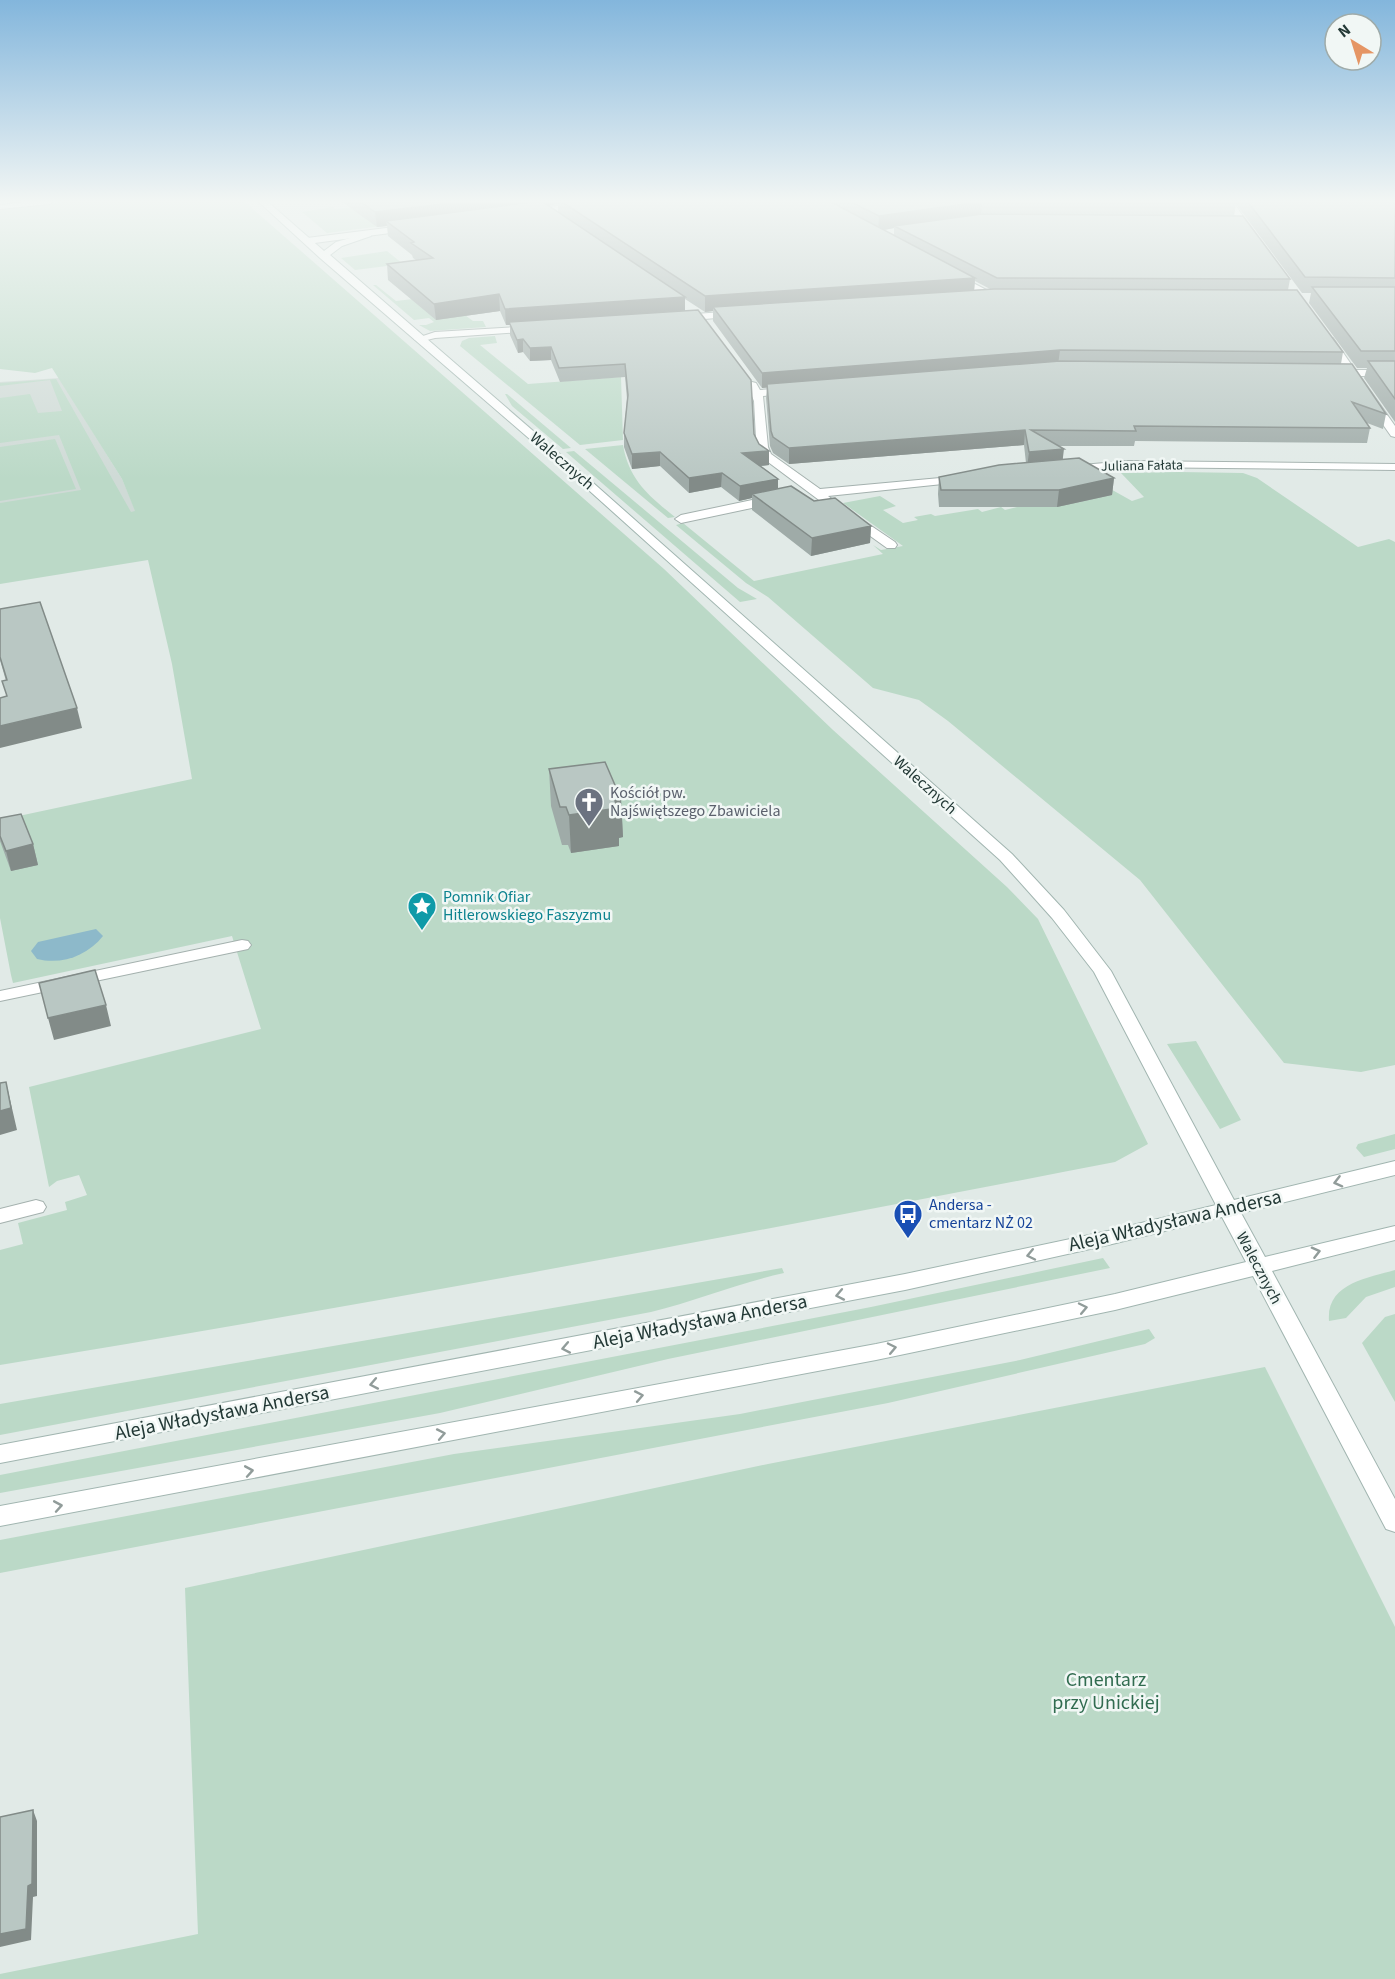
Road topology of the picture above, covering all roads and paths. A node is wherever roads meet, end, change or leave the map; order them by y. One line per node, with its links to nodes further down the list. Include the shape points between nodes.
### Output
1 (367, 294): 8 (street, Walecznych)
2 (994, 294): 3 (street, via 997,296)
3 (969, 298)
4 (748, 314): 5 (street)
5 (668, 319)
6 (541, 328): 8 (street)
7 (1325, 335): 10 (street)
8 (419, 339): 26 (street, Walecznych, via 628,519 1031,882 1102,972)
9 (1318, 372): 10 (street)
10 (1353, 373): 11 (street); 15 (street)
11 (1395, 373)
12 (746, 376): 14 (street)
13 (805, 390): 14 (street)
14 (758, 393): 19 (street, via 766,456)
15 (1395, 434)
16 (1395, 467): 17 (street, Juliana Fałata, via 1127,464)
17 (1056, 470)
18 (979, 477): 19 (street)
19 (812, 493): 20 (street); 21 (street)
20 (681, 519)
21 (891, 545)
22 (242, 945): 23 (street)
23 (0, 996)
24 (1395, 1168): 26 (street, Aleja Władysława Andersa, one-way to 26)
25 (36, 1207): 27 (street)
26 (1228, 1209): 29 (street, Walecznych); 30 (street, Aleja Władysława Andersa, one-way to 30, via 905,1282)
27 (0, 1216)
28 (1395, 1233): 29 (street, one-way to 28)
29 (1259, 1266): 31 (street, one-way to 29, via 887,1349 1115,1302); 32 (street, Walecznych)
30 (0, 1454)
31 (0, 1516)
32 (1395, 1522)

